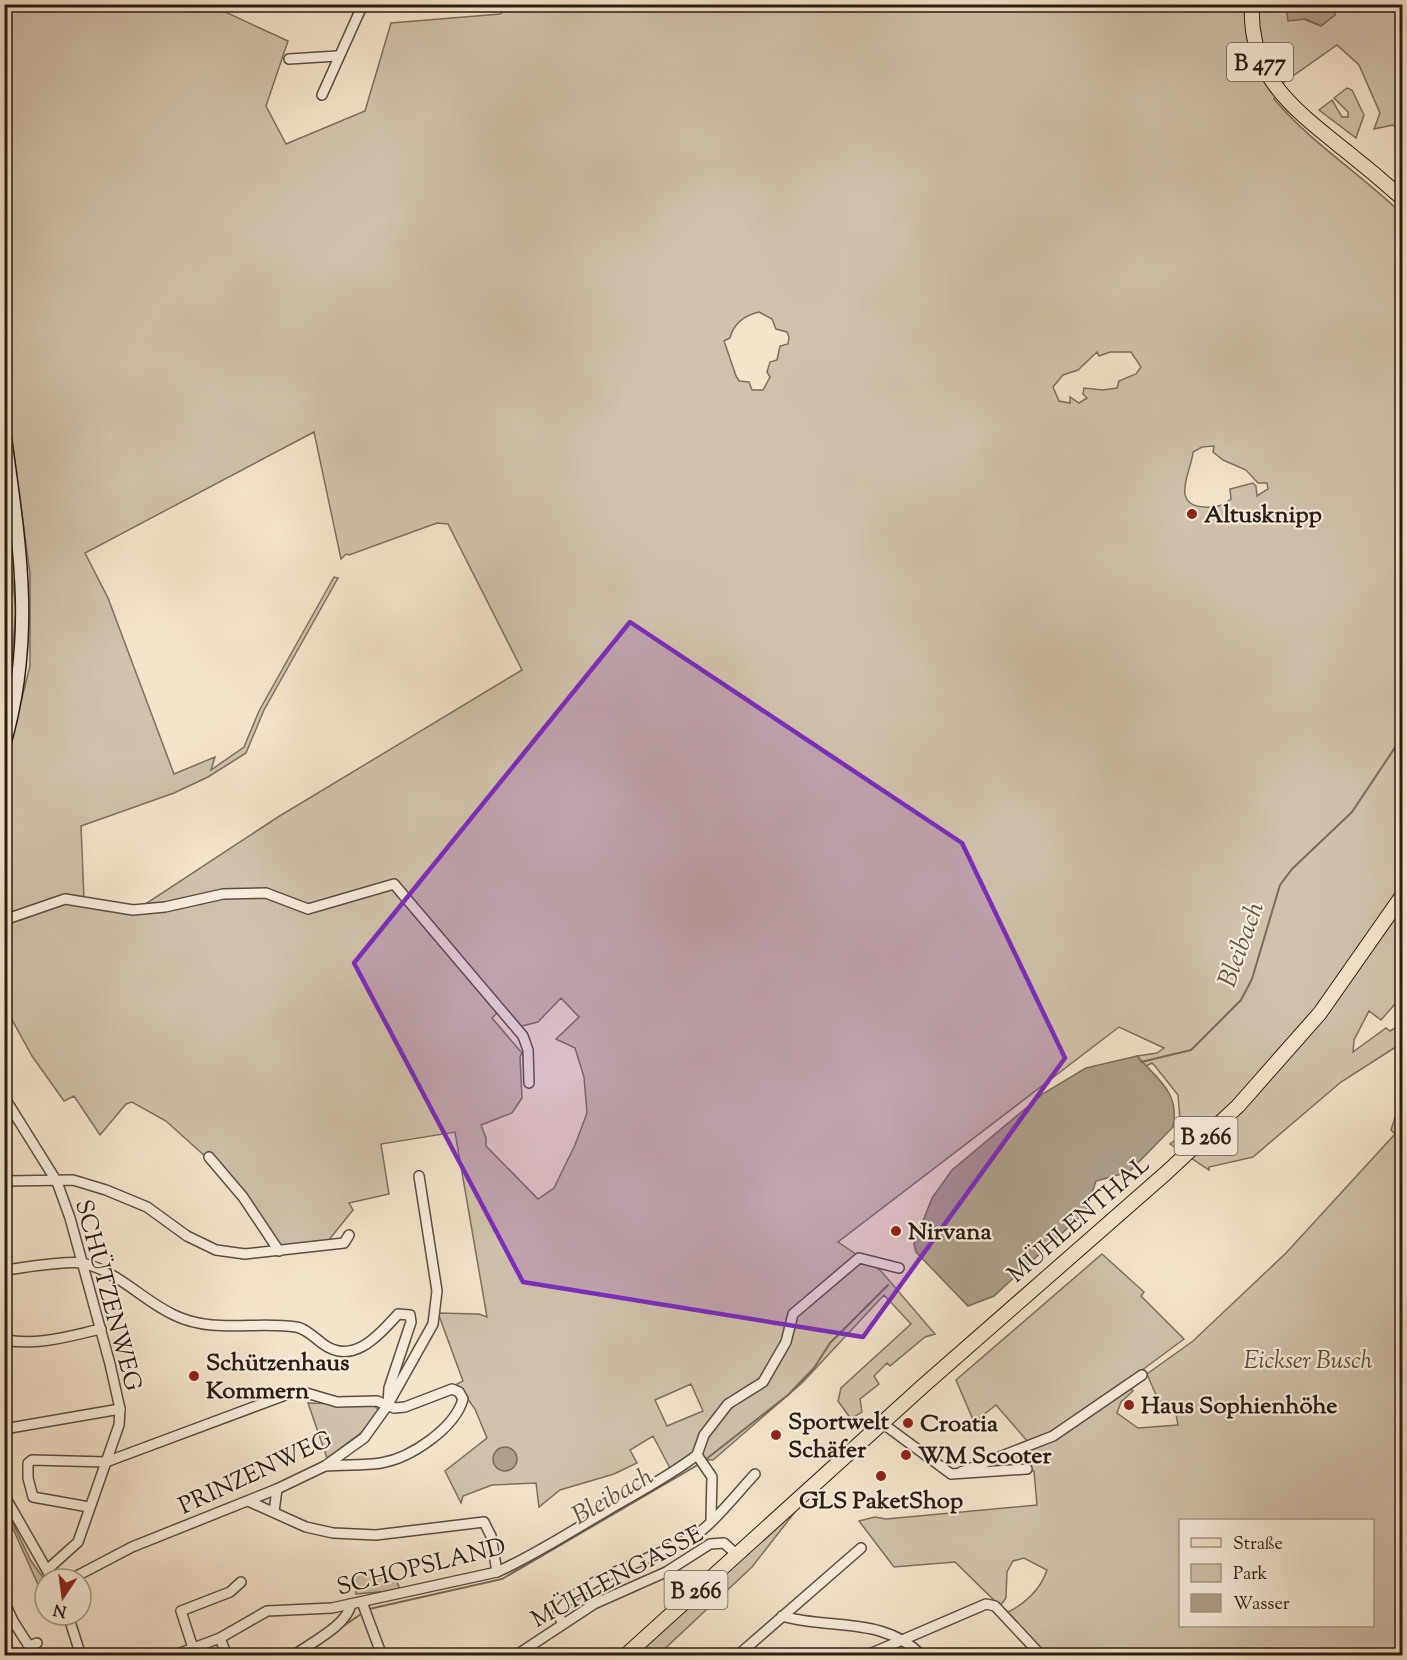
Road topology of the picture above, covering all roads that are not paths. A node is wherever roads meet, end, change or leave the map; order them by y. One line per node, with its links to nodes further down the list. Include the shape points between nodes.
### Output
1 (363, 4): 3 (street)
2 (1252, 4): 6 (main road, B 477, via 1255,45 1276,89)
3 (338, 56): 4 (street); 5 (street)
4 (289, 59)
5 (322, 96)
6 (1402, 198)
7 (4, 431): 8 (street, via 20,545 24,613 20,672)
8 (4, 745)
9 (1402, 896): 27 (main road, MÜHLENTHAL / B 266, via 1320,1013 1238,1106)
10 (4, 920): 11 (street, via 65,899 133,910 223,894 266,893 308,909 394,884 523,1036 528,1050)
11 (529, 1083)
12 (4, 1097): 16 (street, SCHÜTZENWEG)
13 (209, 1157): 18 (street, via 243,1197)
14 (419, 1176): 25 (street, PRINZENWEG, via 438,1291 433,1324)
15 (4, 1181): 16 (street)
16 (57, 1182): 18 (street, via 73,1180 137,1203 216,1250 245,1254); 19 (street, SCHÜTZENWEG)
17 (349, 1235): 18 (street, via 344,1243)
18 (279, 1251)
19 (80, 1263): 21 (street); 22 (street, SCHÜTZENWEG); 25 (street, via 119,1279 174,1315 227,1327 300,1327 331,1350 342,1352 363,1348 398,1314 410,1316 388,1388)
20 (899, 1268): 29 (street, via 863,1258 841,1270 825,1289 793,1314 778,1359 763,1382 728,1404 704,1435)
21 (4, 1270)
22 (101, 1329): 23 (street, via 50,1341); 26 (street, SCHÜTZENWEG)
23 (6, 1340)
24 (1142, 1375): 33 (street, via 1053,1436)
25 (387, 1406): 30 (street, via 377,1401 337,1402 303,1392 291,1393); 31 (street, PRINZENWEG, via 364,1438); 31 (street, via 405,1407 452,1389 463,1399 453,1421 429,1441 400,1456 382,1463)
26 (120, 1410): 28 (street); 30 (street, SCHÜTZENWEG)
27 (882, 1423): 33 (street, via 940,1468 951,1474); 42 (main road, B 266)
28 (4, 1429)
29 (701, 1460): 40 (street, via 712,1477); 46 (street, SCHOPSLAND)
30 (106, 1462): 38 (street, SCHÜTZENWEG); 38 (street, via 32,1460 27,1468 33,1497)
31 (325, 1466): 35 (street, PRINZENWEG)
32 (1027, 1469): 33 (street)
33 (961, 1472)
34 (755, 1474): 40 (street)
35 (277, 1489): 37 (street, PRINZENWEG); 39 (street)
36 (4, 1495): 43 (street)
37 (248, 1501): 39 (street); 45 (street, PRINZENWEG, via 132,1547)
38 (89, 1507): 44 (street, SCHÜTZENWEG, via 78,1542)
39 (274, 1512): 46 (street, via 316,1530 348,1534 422,1531 484,1522 491,1536)
40 (711, 1519): 53 (street, via 702,1530 577,1594 558,1612)
41 (861, 1548): 51 (street)
42 (736, 1554): 53 (street, MÜHLENGASSE, via 724,1544 710,1544 666,1572); 66 (main road, B 266)
43 (47, 1567)
44 (50, 1567)
45 (93, 1567)
46 (497, 1572): 50 (street, SCHOPSLAND)
47 (241, 1582): 58 (street, via 230,1592 181,1611)
48 (4, 1601): 52 (street)
49 (351, 1604): 50 (street, SCHOPSLAND); 55 (street, SCHOPSLAND, via 267,1611); 63 (street, via 340,1622)
50 (365, 1608): 64 (street)
51 (782, 1616): 56 (street, via 849,1623); 67 (street)
52 (9, 1623): 57 (street, via 29,1646)
53 (562, 1623): 65 (street, MÜHLENGASSE)
54 (72, 1627): 60 (street)
55 (220, 1638): 58 (street, SCHOPSLAND); 62 (street)
56 (903, 1639): 59 (street, via 986,1605 995,1606); 68 (street); 69 (street)
57 (37, 1642)
58 (194, 1648): 61 (street, SCHOPSLAND)
59 (1038, 1654)
60 (81, 1655)
61 (172, 1656)
62 (227, 1656)
63 (293, 1656)
64 (382, 1656)
65 (515, 1656)
66 (625, 1656)
67 (737, 1656)
68 (865, 1656)
69 (922, 1656)

